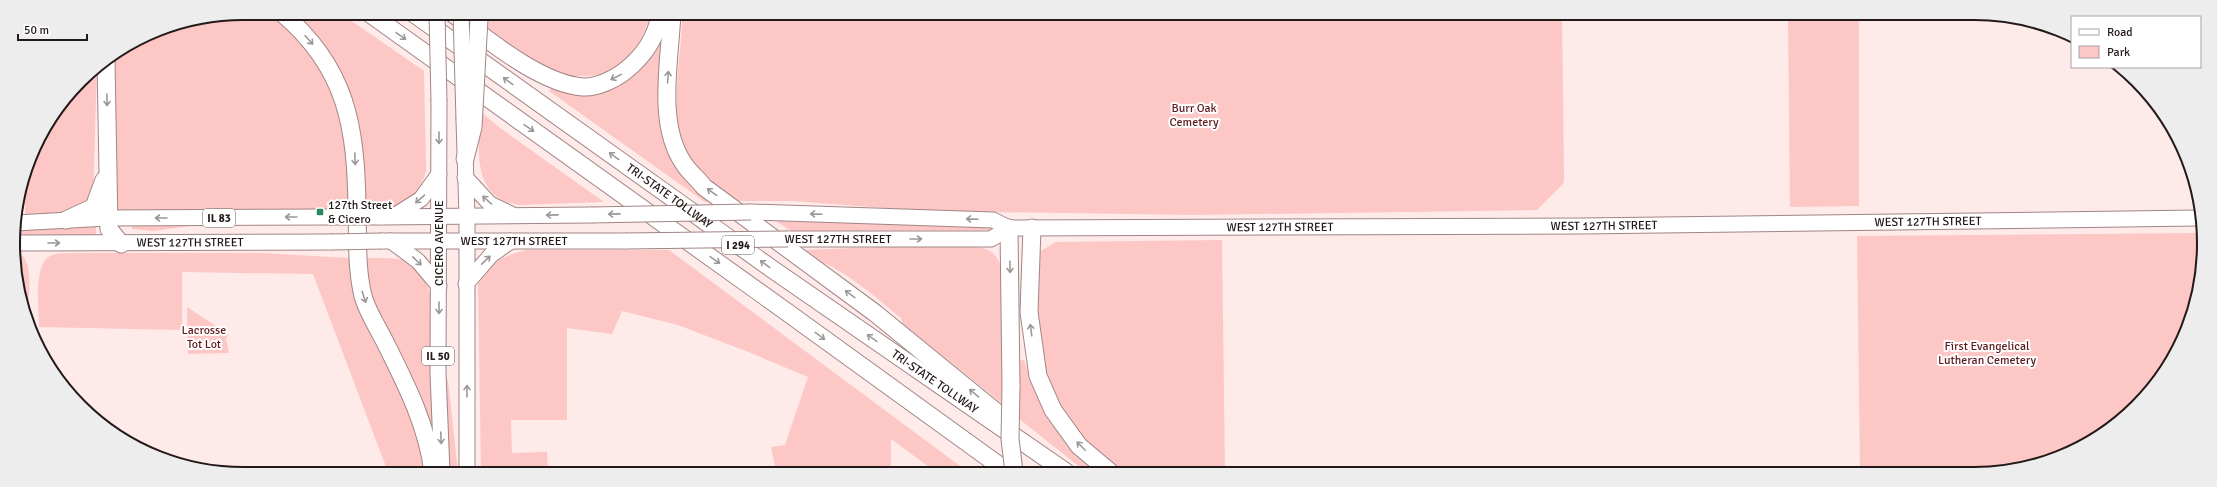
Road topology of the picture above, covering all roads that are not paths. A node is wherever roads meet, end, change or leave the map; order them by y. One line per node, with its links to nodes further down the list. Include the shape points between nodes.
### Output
1 (289, 20): 34 (highway, one-way to 34, via 312,42 330,68 348,115 355,150 357,258 363,298 414,399)
2 (379, 20): 37 (highway, TRI-STATE TOLLWAY / I 294, one-way to 37)
3 (423, 20): 39 (highway, TRI-STATE TOLLWAY / I 294, one-way to 3, via 772,269)
4 (437, 20): 14 (main road, CICERO AVENUE / IL 50, one-way to 14, bridge)
5 (461, 20): 8 (highway, one-way to 5, via 649,48 635,64 619,76 584,87 557,82 503,51)
6 (461, 20): 11 (main road, bridge)
7 (479, 20): 11 (highway, bridge)
8 (659, 20)
9 (672, 20): 40 (highway, one-way to 9, via 875,313 704,187 684,164 672,140 667,118)
10 (106, 67): 13 (highway, one-way to 13)
11 (468, 124): 12 (highway)
12 (465, 159): 15 (main road, IL 50)
13 (108, 164): 20 (highway); 22 (highway, via 102,190 94,207)
14 (439, 174): 16 (main road, CICERO AVENUE / IL 50); 19 (main road, one-way to 19, via 421,199)
15 (465, 177): 17 (main road, IL 50); 18 (main road, one-way to 15, via 490,204)
16 (439, 216): 17 (main road, WEST 127TH STREET / IL 83); 19 (main road, WEST 127TH STREET / IL 83); 27 (main road, CICERO AVENUE / IL 50)
17 (467, 216): 18 (main road, WEST 127TH STREET); 28 (main road, IL 50)
18 (514, 216): 24 (main road, WEST 127TH STREET, one-way to 18, bridge, via 993,220 751,212)
19 (387, 217): 20 (main road, WEST 127TH STREET / IL 83, one-way to 20, bridge)
20 (108, 218): 22 (main road, WEST 127TH STREET / IL 83); 31 (highway, via 109,229)
21 (2196, 218): 25 (main road, WEST 127TH STREET, via 1581,226)
22 (66, 220): 23 (main road, WEST 127TH STREET / IL 83)
23 (21, 223)
24 (1009, 228): 25 (main road, WEST 127TH STREET); 29 (main road, WEST 127TH STREET, one-way to 24, bridge, via 991,239); 38 (highway, one-way to 38, bridge, via 1010,439)
25 (1032, 228): 41 (highway, one-way to 25, via 1079,446 1053,410 1038,376 1029,312)
26 (386, 241): 27 (main road, WEST 127TH STREET / IL 83); 31 (main road, WEST 127TH STREET / IL 83, bridge); 33 (main road, one-way to 33, via 418,261)
27 (439, 241): 28 (main road, WEST 127TH STREET / IL 83); 33 (main road, CICERO AVENUE / IL 50)
28 (466, 241): 29 (main road, WEST 127TH STREET); 32 (main road, IL 50)
29 (511, 241): 32 (main road, one-way to 29, via 491,255)
30 (20, 243): 31 (main road, WEST 127TH STREET / IL 83, one-way to 31)
31 (121, 244)
32 (466, 284): 36 (main road, IL 50, one-way to 32)
33 (439, 286): 35 (main road, CICERO AVENUE / IL 50, one-way to 35, via 438,373)
34 (432, 467)
35 (442, 467)
36 (467, 467)
37 (1001, 467)
38 (1013, 467)
39 (1060, 467)
40 (1061, 467)
41 (1104, 467)

